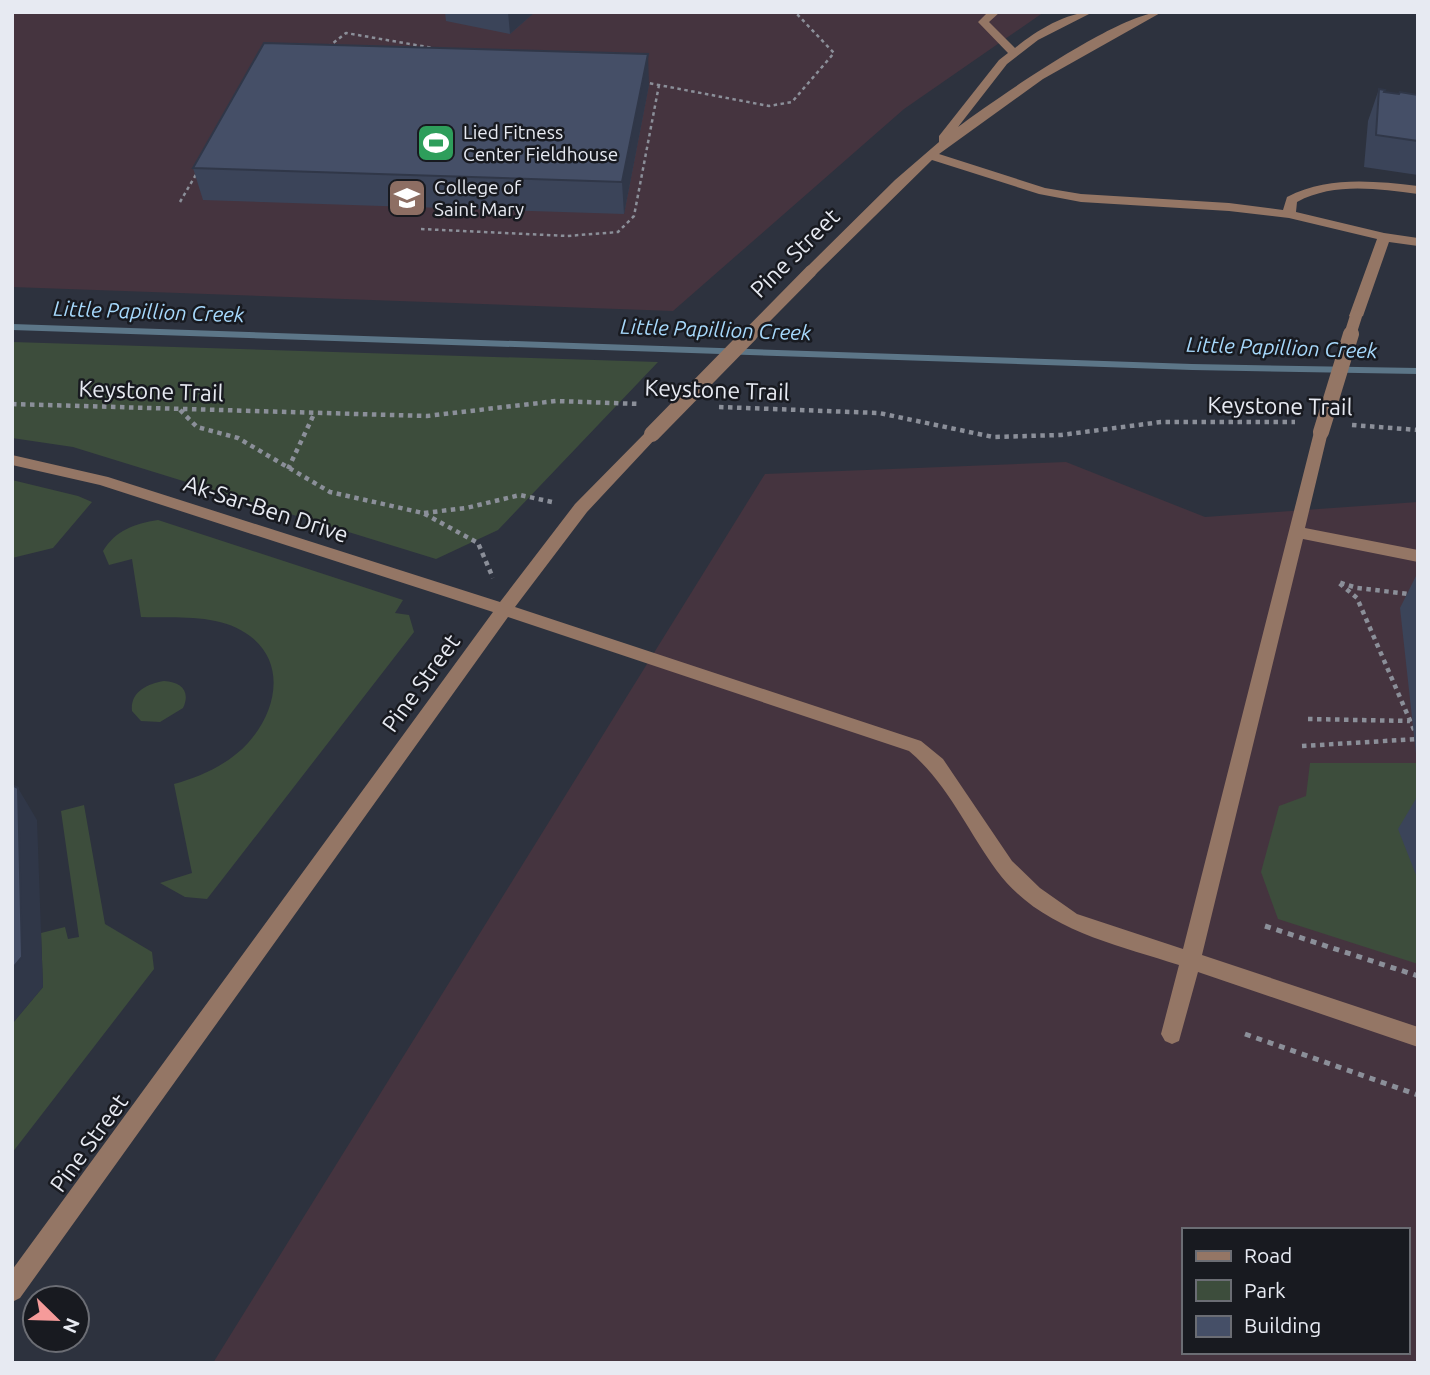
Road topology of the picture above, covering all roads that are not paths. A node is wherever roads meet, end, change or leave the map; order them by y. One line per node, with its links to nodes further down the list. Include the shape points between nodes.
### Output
1 (995, 12): 4 (street, via 983,22)
2 (1088, 12): 4 (street, Pine Street)
3 (1157, 12): 5 (street, Pine Street, via 1031,81)
4 (1014, 53): 5 (street, Pine Street)
5 (930, 155): 7 (street, via 1043,191 1082,198); 13 (street, Pine Street, bridge, via 581,508)
6 (1418, 190): 7 (street, via 1366,184 1305,192 1292,200)
7 (1289, 214): 8 (street)
8 (1384, 237): 9 (street); 11 (street, bridge, via 1321,432)
9 (1418, 242)
10 (12, 460): 13 (street, Ak-Sar-Ben Drive, via 103,481)
11 (1296, 532): 12 (street); 14 (street)
12 (1418, 556)
13 (505, 608): 14 (street, Ak-Sar-Ben Drive, via 915,746 937,764 1005,867 1033,894 1070,920); 17 (street, Pine Street)
14 (1192, 962): 15 (street); 16 (street, Ak-Sar-Ben Drive)
15 (1172, 1034)
16 (1418, 1037)
17 (12, 1290)

